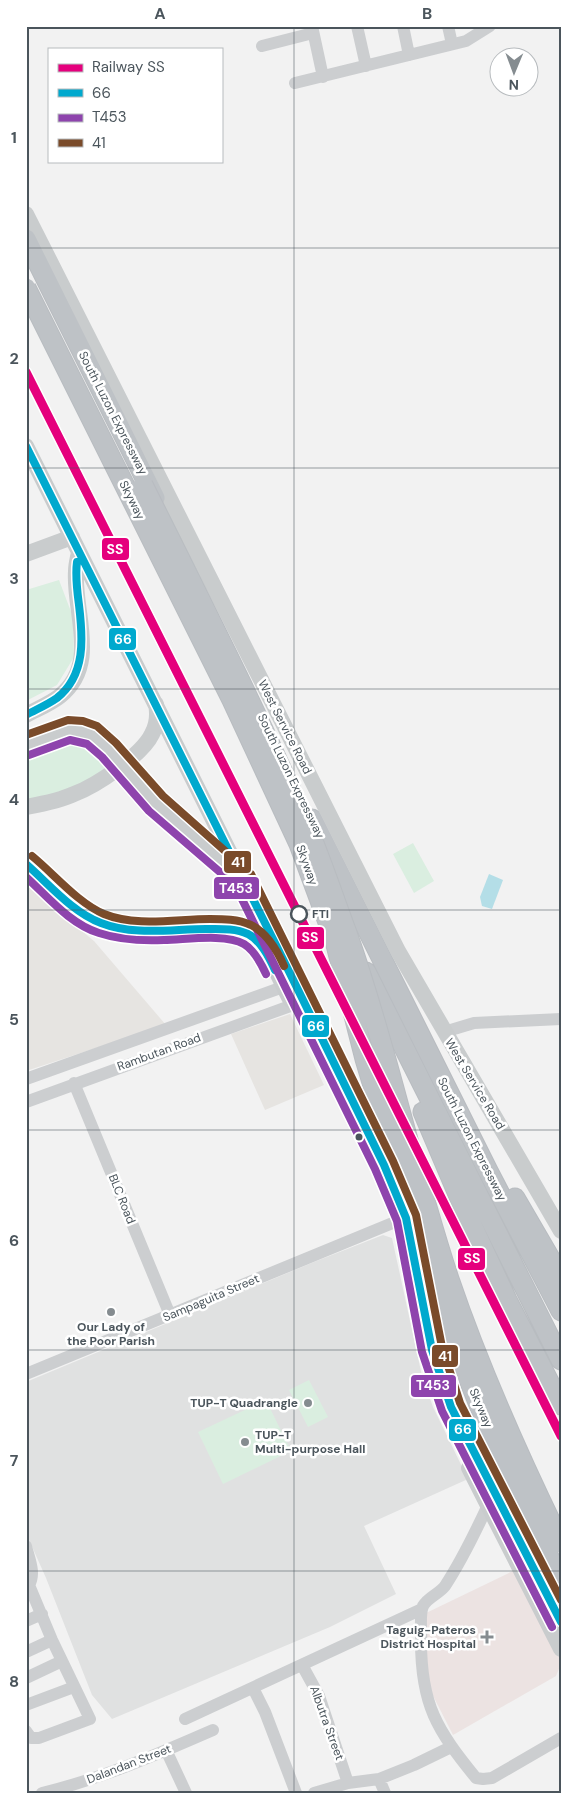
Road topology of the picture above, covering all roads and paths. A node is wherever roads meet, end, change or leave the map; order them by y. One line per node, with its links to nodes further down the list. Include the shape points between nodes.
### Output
1 (357, 26): 9 (street)
2 (403, 26): 8 (street)
3 (448, 26): 6 (street)
4 (490, 26): 6 (street, via 466,41)
5 (312, 29): 7 (street); 10 (street)
6 (452, 44): 8 (street)
7 (262, 46)
8 (409, 55): 9 (street)
9 (366, 66): 10 (street)
10 (323, 77): 11 (street)
11 (295, 83)
12 (26, 214): 31 (main road, West Service Road, via 385,926)
13 (26, 239): 35 (highway, South Luzon Expressway)
14 (26, 252): 45 (highway, Skyway, bridge, via 248,696 312,839 348,936 450,1280 517,1452)
15 (26, 288): 47 (highway, Skyway, bridge, via 232,700 299,844 335,941 365,1058 409,1206 460,1357)
16 (26, 296): 27 (highway, South Luzon Expressway)
17 (26, 446): 18 (main road)
18 (72, 537): 19 (main road); 20 (main road)
19 (79, 552): 21 (main road); 22 (main road, via 76,572 82,639 79,668 70,686 60,696)
20 (26, 554)
21 (156, 702): 24 (main road, via 154,731 133,757 81,791); 26 (main road)
22 (26, 715)
23 (26, 746): 26 (main road, bridge, via 63,732 75,730 92,735 146,792)
24 (26, 807)
25 (26, 864): 28 (main road, via 85,914 106,925 138,930 222,928 249,935 269,958)
26 (243, 879): 52 (main road, via 384,1165 406,1218 432,1350 451,1407)
27 (341, 922): 41 (highway, South Luzon Expressway); 43 (highway, via 463,1206)
28 (283, 986): 29 (main road); 32 (street, Rambutan Road)
29 (293, 1004): 33 (street, Rambutan Road); 36 (main road)
30 (561, 1019): 31 (street, via 474,1023)
31 (444, 1032): 37 (main road, West Service Road)
32 (26, 1080)
33 (74, 1084): 34 (street, Rambutan Road); 40 (street, BLC Road)
34 (26, 1102)
35 (488, 1171): 38 (highway, via 520,1204); 39 (highway, South Luzon Expressway)
36 (396, 1222): 40 (street, Sampaguita Street); 44 (main road, via 431,1383)
37 (561, 1231)
38 (561, 1277)
39 (561, 1312)
40 (170, 1315): 42 (street, Sampaguita Street)
41 (561, 1360)
42 (26, 1374)
43 (561, 1406)
44 (488, 1505): 49 (street, via 452,1576); 54 (main road)
45 (561, 1543)
46 (26, 1546): 48 (street, via 33,1572)
47 (558, 1576)
48 (28, 1586): 50 (street)
49 (422, 1609): 57 (street); 66 (street, via 424,1687 433,1716)
50 (42, 1614): 51 (street); 53 (street)
51 (26, 1621)
52 (561, 1622)
53 (52, 1640): 55 (street); 56 (street)
54 (561, 1649)
55 (26, 1652)
56 (62, 1661): 58 (street); 59 (street)
57 (302, 1665): 60 (street); 69 (street, Albutra Street, via 319,1696)
58 (26, 1678)
59 (74, 1687): 61 (street); 64 (street, via 90,1719 39,1738 32,1738)
60 (253, 1688): 62 (street); 73 (street)
61 (26, 1705)
62 (185, 1719)
63 (214, 1730): 67 (street, Dalandan Street)
64 (26, 1731)
65 (561, 1738): 66 (street, via 492,1778 483,1779 476,1778)
66 (451, 1747): 68 (street)
67 (166, 1750): 70 (street, Dalandan Street); 72 (street)
68 (379, 1779): 69 (street); 75 (street)
69 (348, 1783): 74 (street)
70 (67, 1790): 71 (street, Dalandan Street)
71 (42, 1793)
72 (186, 1793)
73 (296, 1793)
74 (314, 1793)
75 (386, 1793)

